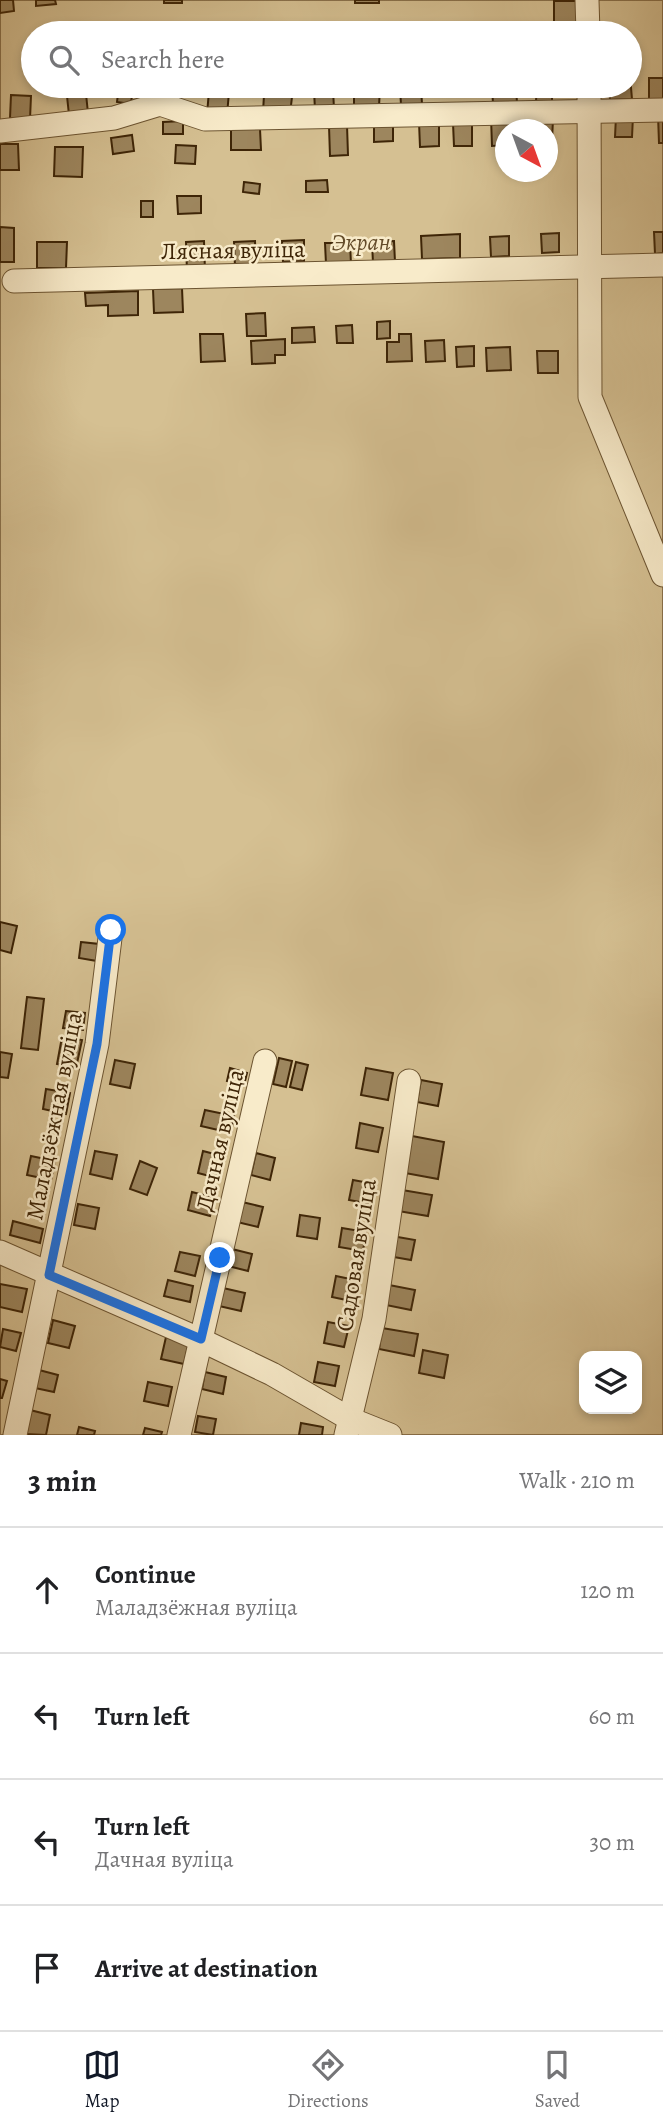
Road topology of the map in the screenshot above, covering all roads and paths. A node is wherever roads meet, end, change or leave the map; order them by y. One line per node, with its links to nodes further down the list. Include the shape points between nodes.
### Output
1 (587, 0): 2 (street)
2 (588, 21)
3 (589, 98): 5 (street)
4 (663, 110): 5 (street)
5 (589, 112): 6 (street, via 205,119 160,104 114,118); 8 (street)
6 (0, 131)
7 (663, 265): 8 (street, Лясная вуліца)
8 (589, 267): 9 (street, Лясная вуліца); 10 (street, via 590,397)
9 (14, 281)
10 (663, 575)
11 (111, 930): 15 (street, Маладзёжная вуліца, via 97,1044)
12 (265, 1061): 16 (street, Дачная вуліца)
13 (409, 1081): 17 (street, Садовая вуліца, via 374,1319)
14 (0, 1252): 15 (street)
15 (49, 1275): 16 (street); 18 (street, Маладзёжная вуліца)
16 (201, 1339): 17 (street, via 272,1374); 19 (street, Дачная вуліца)
17 (348, 1427): 20 (street)
18 (15, 1435)
19 (179, 1435)
20 (390, 1435)

